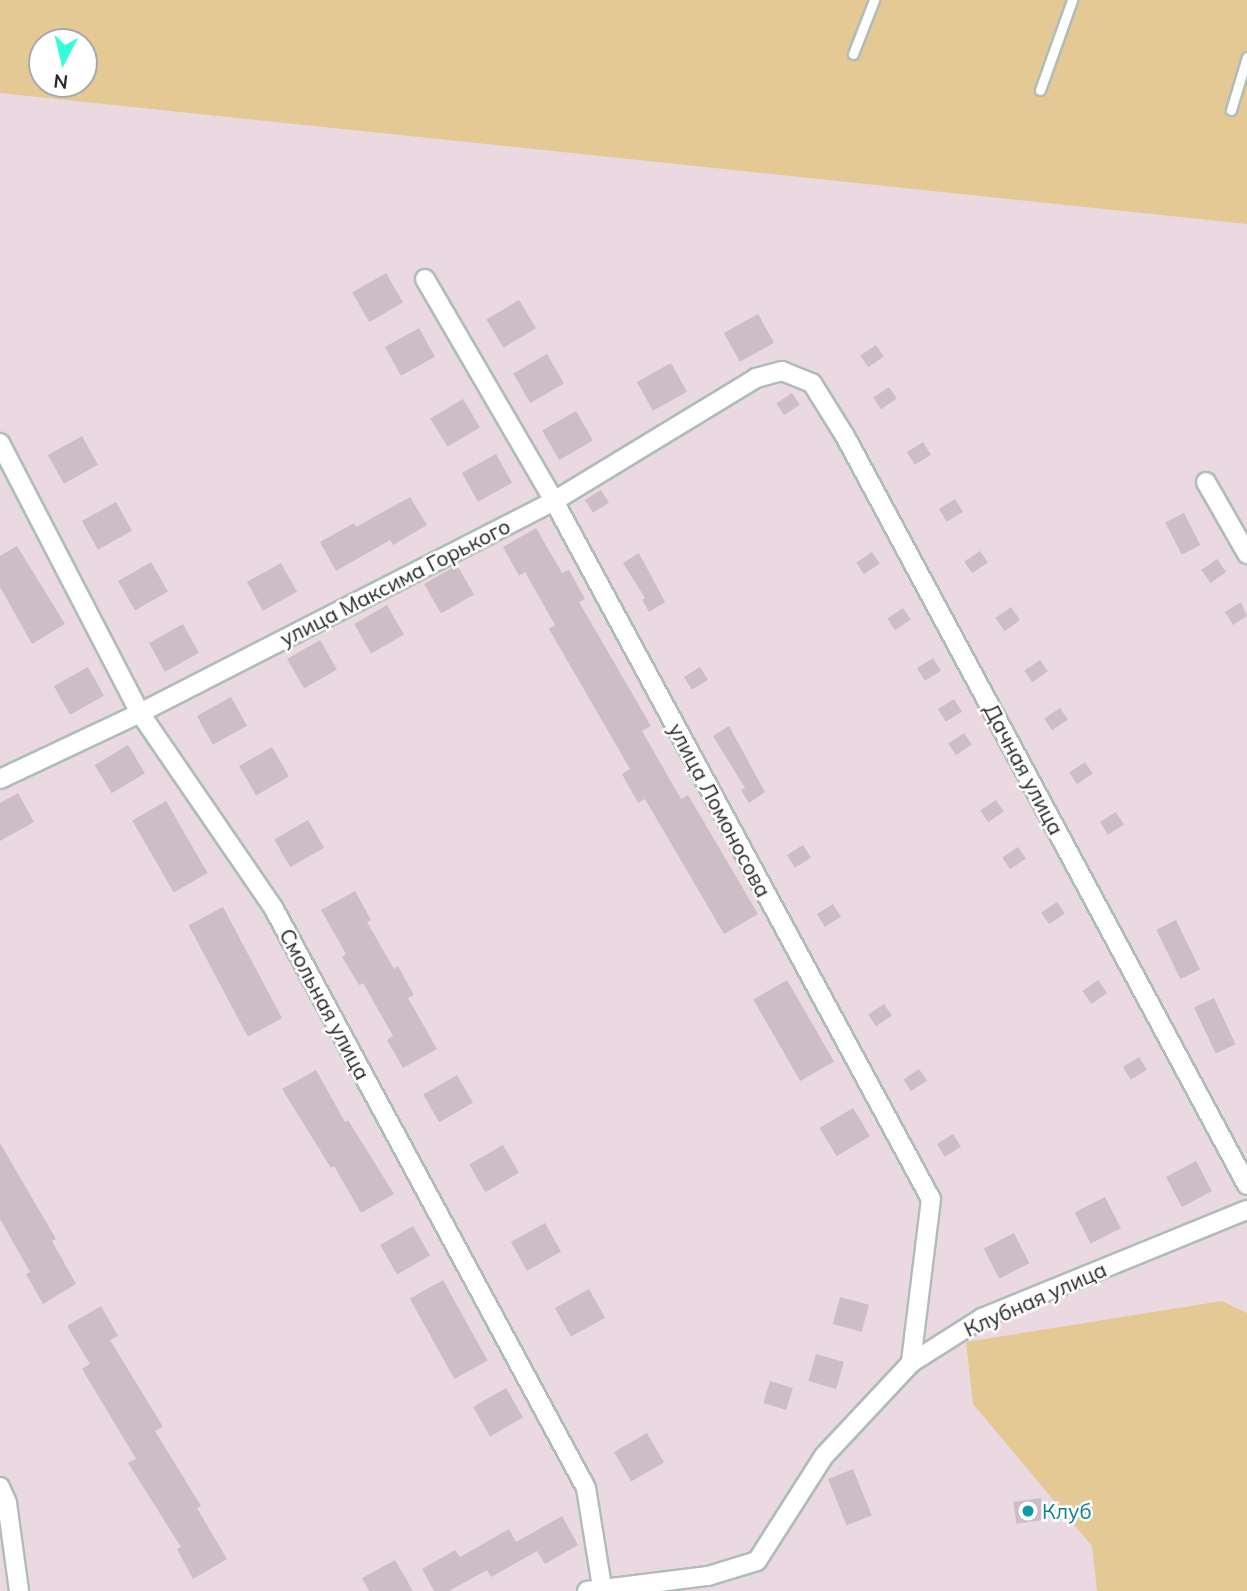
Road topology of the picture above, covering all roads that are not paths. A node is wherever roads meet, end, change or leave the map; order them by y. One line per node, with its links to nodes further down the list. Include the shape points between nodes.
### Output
1 (874, 0): 3 (lane)
2 (1072, 0): 5 (lane)
3 (853, 54)
4 (1247, 57): 6 (lane)
5 (1040, 90)
6 (1231, 110)
7 (425, 278): 11 (street, улица Ломоносова)
8 (782, 371): 11 (street, улица Максима Горького, via 756,378); 15 (street, Дачная улица, via 812,383 845,436)
9 (0, 443): 13 (street, Смольная улица)
10 (1206, 482): 12 (street)
11 (554, 501): 13 (street, улица Максима Горького); 17 (street, улица Ломоносова, via 931,1199)
12 (1247, 554)
13 (140, 713): 14 (street, улица Максима Горького); 19 (street, Смольная улица, via 274,909 586,1488)
14 (0, 779)
15 (1247, 1185)
16 (1247, 1210): 17 (street, Клубная улица, via 982,1318)
17 (911, 1363): 19 (street, Клубная улица, via 824,1456 757,1562 708,1576)
18 (0, 1487): 20 (street, via 7,1503)
19 (594, 1589)
20 (19, 1591)

